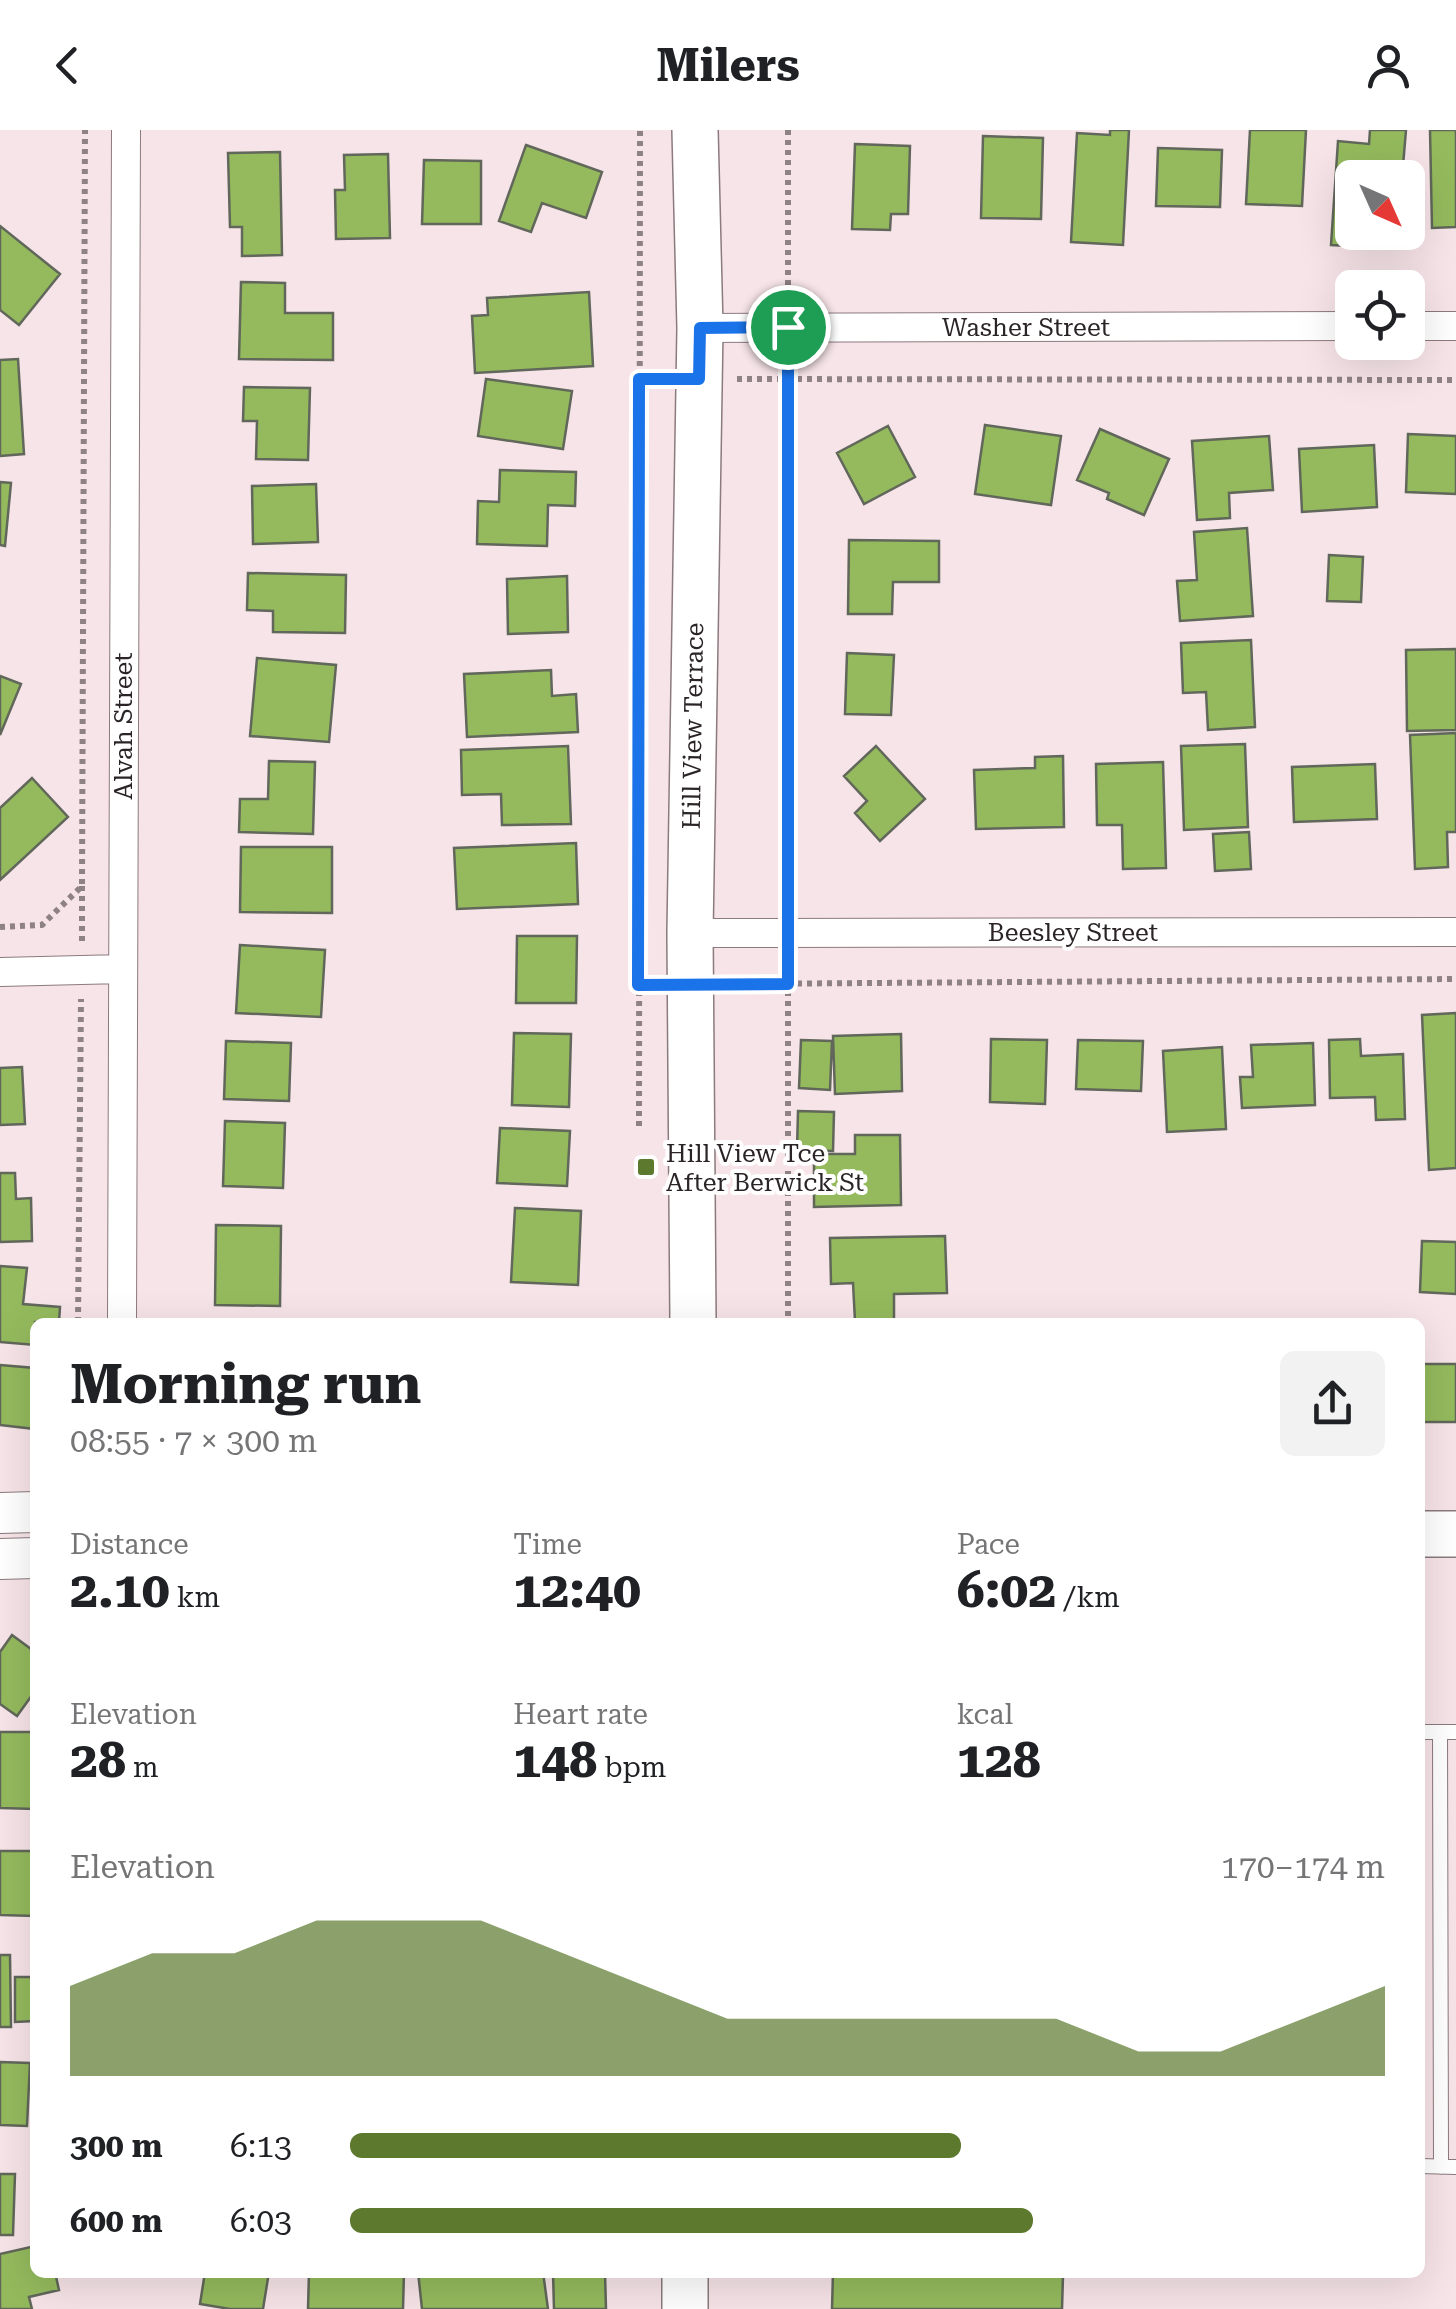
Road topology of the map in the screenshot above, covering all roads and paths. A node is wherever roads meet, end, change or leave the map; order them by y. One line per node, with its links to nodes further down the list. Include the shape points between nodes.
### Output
1 (86, 130): 14 (path)
2 (126, 130): 19 (street, Alvah Street)
3 (640, 130): 25 (path)
4 (695, 130): 10 (main road, Hill View Terrace)
5 (788, 130): 9 (path)
6 (1335, 326): 9 (street, Washer Street)
7 (1425, 326): 8 (street)
8 (1456, 326)
9 (788, 327): 10 (street, Washer Street); 12 (path)
10 (700, 328): 11 (main road, Hill View Terrace)
11 (699, 379): 12 (path); 18 (main road, Hill View Terrace)
12 (788, 380): 13 (path); 16 (path)
13 (1456, 380)
14 (82, 886): 15 (path, via 42,925); 20 (path)
15 (0, 927)
16 (788, 932): 17 (street, Beesley Street); 18 (street, Beesley Street); 24 (path)
17 (1456, 932)
18 (690, 933): 23 (main road, Hill View Terrace)
19 (122, 969): 20 (street); 28 (street, Alvah Street)
20 (81, 970): 21 (street); 27 (path)
21 (0, 972)
22 (1456, 978): 24 (path)
23 (690, 984): 24 (path); 25 (path); 29 (main road, Hill View Terrace)
24 (788, 984): 30 (path)
25 (638, 985): 26 (path)
26 (640, 1126)
27 (78, 1318)
28 (122, 1318)
29 (693, 1318)
30 (788, 1318)
31 (30, 1512): 32 (main road)
32 (0, 1513)
33 (1425, 1534): 34 (main road)
34 (1456, 1534)
35 (30, 1558): 36 (main road)
36 (0, 1559)
37 (1448, 1732): 38 (lane)
38 (1449, 2167)
39 (686, 2278): 40 (main road)
40 (686, 2309)

